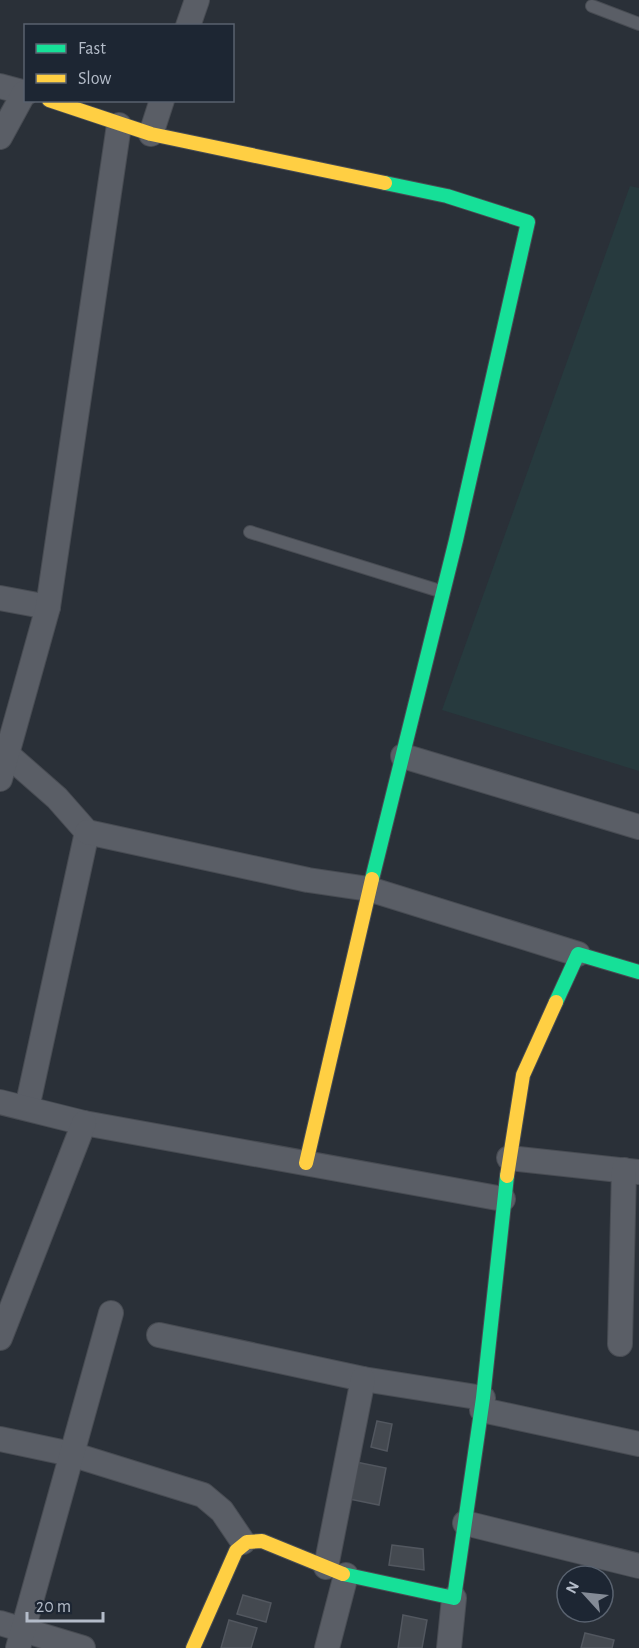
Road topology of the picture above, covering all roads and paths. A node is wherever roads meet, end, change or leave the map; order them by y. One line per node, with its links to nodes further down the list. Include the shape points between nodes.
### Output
1 (196, 0): 3 (street)
2 (592, 6): 4 (lane)
3 (189, 24)
4 (639, 24)
5 (0, 86): 6 (street)
6 (24, 93)
7 (24, 95): 12 (street)
8 (55, 102): 10 (street)
9 (161, 102): 11 (street)
10 (119, 125): 11 (street); 16 (street)
11 (151, 134): 14 (street, via 447,196 528,222)
12 (0, 137)
13 (249, 532): 14 (lane)
14 (444, 592): 18 (street)
15 (0, 598): 16 (street)
16 (48, 607): 17 (street)
17 (4, 754): 19 (street); 21 (street, via 57,798)
18 (403, 756): 20 (street); 22 (street)
19 (0, 779)
20 (639, 827)
21 (87, 832): 22 (street, via 308,880); 26 (street)
22 (369, 889): 23 (street); 29 (street)
23 (578, 954): 24 (street); 28 (street, via 523,1075)
24 (639, 972)
25 (0, 1102): 26 (street)
26 (27, 1108): 27 (street)
27 (84, 1123): 29 (street); 32 (street)
28 (509, 1158): 30 (street); 31 (street)
29 (306, 1163): 31 (street)
30 (631, 1171): 36 (street)
31 (503, 1199): 38 (street)
32 (8, 1294): 35 (street)
33 (111, 1312): 41 (street)
34 (159, 1335): 37 (street)
35 (0, 1338)
36 (620, 1344)
37 (363, 1379): 38 (street); 45 (street)
38 (482, 1404): 40 (street); 42 (street)
39 (0, 1439): 41 (street)
40 (639, 1444)
41 (71, 1454): 43 (street, via 203,1495 222,1511); 48 (street)
42 (465, 1523): 44 (street); 46 (street)
43 (243, 1542): 45 (street, via 262,1541); 50 (street)
44 (639, 1566)
45 (336, 1571): 46 (street); 51 (street)
46 (454, 1598): 52 (street)
47 (0, 1623): 48 (street)
48 (20, 1639): 49 (street)
49 (83, 1648)
50 (193, 1648)
51 (327, 1648)
52 (449, 1648)

